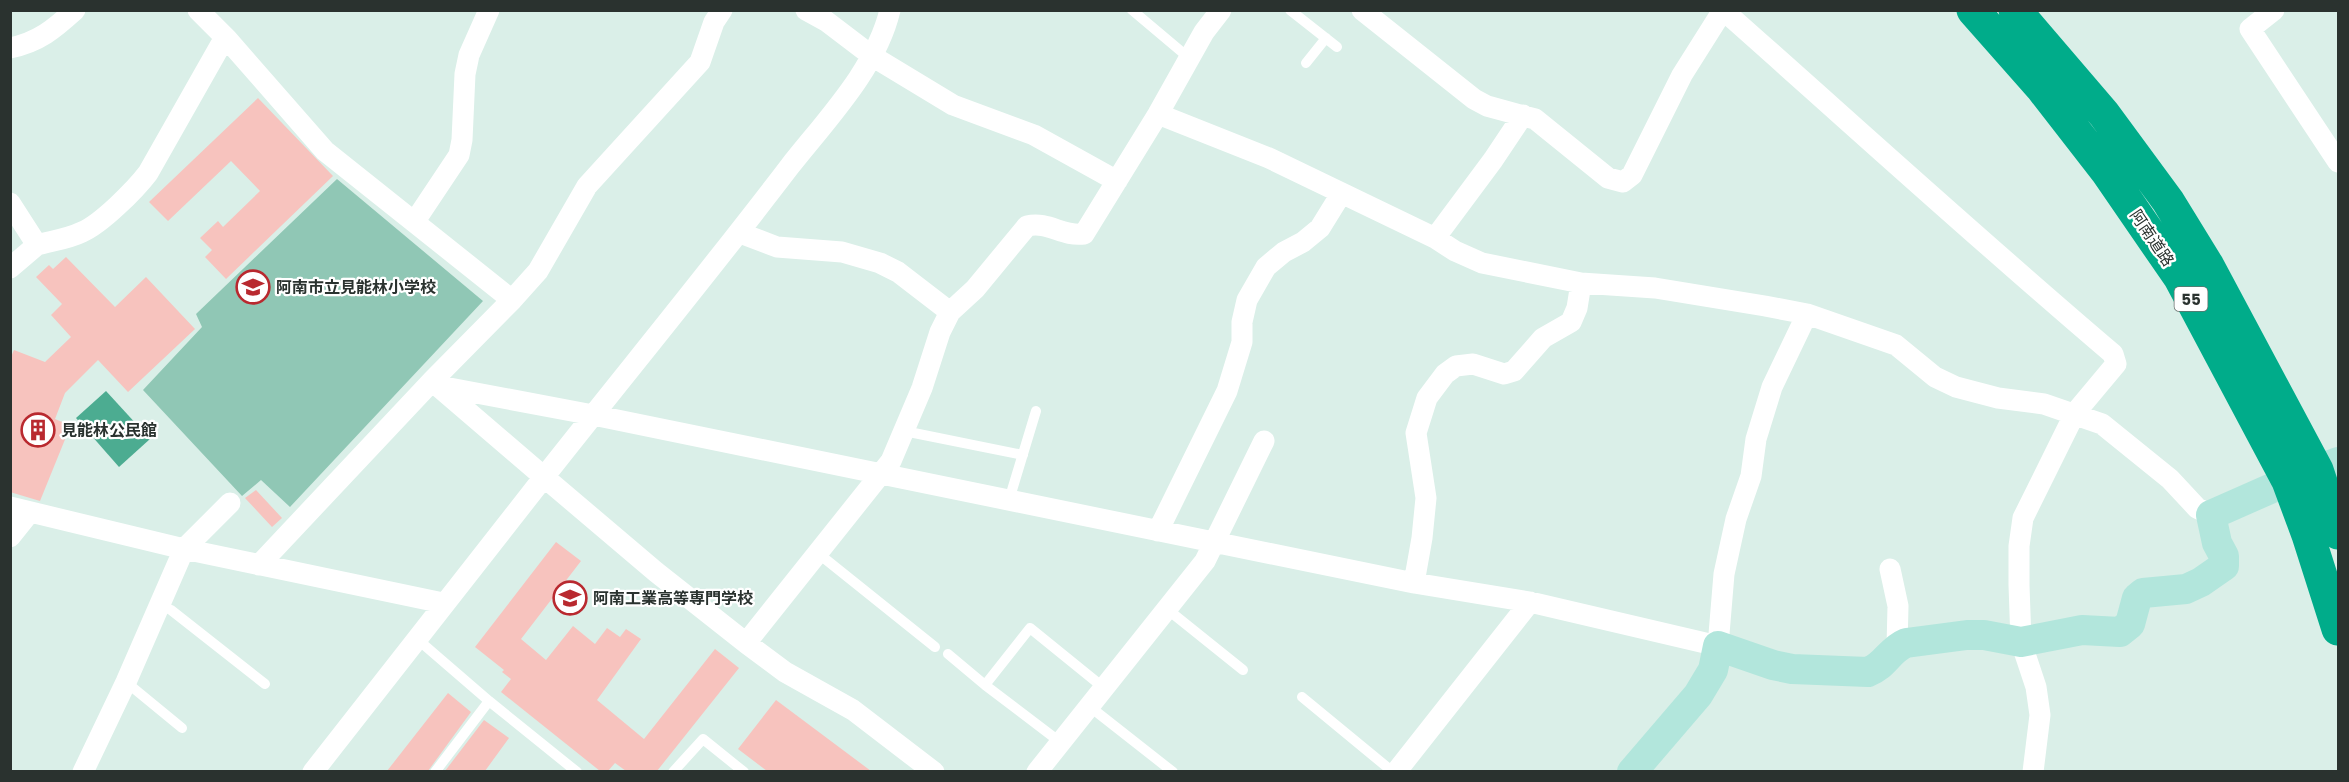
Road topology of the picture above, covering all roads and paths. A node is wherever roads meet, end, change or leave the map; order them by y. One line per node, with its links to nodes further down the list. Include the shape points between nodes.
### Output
1 (75, 10): 19 (street, via 49,33 30,44)
2 (198, 10): 17 (street)
3 (489, 10): 29 (street, via 465,74 459,154)
4 (722, 10): 35 (street, via 700,62 587,186 538,271)
5 (806, 10): 15 (street)
6 (890, 10): 20 (street, via 885,33)
7 (1132, 10): 21 (lane)
8 (1221, 10): 21 (street)
9 (1290, 10): 16 (lane)
10 (1362, 10): 24 (street, via 1474,99)
11 (1723, 10): 24 (street, via 1682,75 1632,175 1623,182 1608,178 1535,119); 40 (street, via 2003,261 2113,354 2116,364)
12 (1973, 10): 45 (highway, 阿南道路 / 55, via 2041,87 2107,172)
13 (2015, 10): 45 (highway, 阿南道路 / 55, via 2103,114 2168,201 2208,266)
14 (2274, 10): 25 (street, via 2250,29)
15 (830, 16): 20 (street)
16 (1326, 38): 18 (lane); 22 (lane)
17 (227, 39): 29 (street, via 325,151); 32 (street, via 138,186 82,232)
18 (1337, 47)
19 (10, 48)
20 (872, 56): 26 (street, via 952,105 1034,135); 30 (street)
21 (1189, 58): 23 (street)
22 (1306, 63)
23 (1158, 114): 26 (street); 27 (street, via 1269,158)
24 (1523, 116): 31 (street)
25 (2338, 162)
26 (1117, 181): 36 (street, via 1084,234 1072,236 1039,224 1027,226 975,289)
27 (1341, 194): 31 (street); 52 (street, via 1320,228 1266,267 1247,300 1242,342 1227,391)
28 (10, 203): 32 (street)
29 (416, 221): 35 (street)
30 (740, 233): 36 (street, via 777,248 842,252 880,263); 41 (street)
31 (1435, 238): 34 (street, via 1482,263)
32 (37, 245): 33 (street)
33 (10, 268)
34 (1581, 283): 37 (street, via 1655,288); 60 (street, via 1578,308 1571,322 1543,338 1514,371 1504,374 1473,364 1456,366 1427,398 1416,433 1426,498)
35 (512, 300): 38 (street)
36 (950, 312): 42 (street)
37 (1807, 315): 40 (street, via 1896,345 1935,377 1956,387); 70 (street, via 1773,387 1756,439 1751,476 1736,519 1724,574)
38 (435, 384): 41 (street); 47 (street); 58 (street)
39 (1036, 411): 44 (lane)
40 (2075, 413): 51 (street, via 2102,424 2123,439 2198,508); 67 (street, via 2023,518 2019,546)
41 (593, 415): 46 (street); 47 (street)
42 (904, 432): 44 (lane); 46 (street, via 891,461)
43 (1264, 441): 55 (street)
44 (1023, 455): 48 (lane)
45 (2314, 471): 51 (main road); 53 (highway, 阿南道路 / 55); 65 (highway, 阿南道路 / 55, via 2308,534)
46 (880, 474): 48 (street); 57 (street)
47 (544, 477): 62 (street); 68 (street)
48 (1010, 500): 52 (street)
49 (230, 503): 56 (street)
50 (20, 510): 54 (street); 56 (street)
51 (2211, 515): 67 (main road, via 2224,566 2201,582 2186,589 2143,593 2137,598 2130,624 2120,632 2082,630)
52 (1158, 531): 55 (street)
53 (2338, 533)
54 (10, 537)
55 (1215, 542): 60 (street); 64 (street)
56 (184, 549): 58 (street); 63 (street)
57 (819, 554): 68 (street); 69 (lane)
58 (259, 565): 62 (street)
59 (1890, 569): 71 (street, via 1898,606)
60 (1414, 583): 61 (street)
61 (1530, 602): 70 (street); 92 (street)
62 (443, 603): 66 (street)
63 (160, 605): 74 (street); 75 (lane)
64 (1167, 609): 73 (lane); 77 (street)
65 (2338, 629)
66 (416, 638): 79 (lane); 84 (street)
67 (2021, 642): 71 (main road, via 1967,635); 94 (street, via 2036,687 2040,715)
68 (746, 643): 89 (street, via 785,672 853,710)
69 (934, 646)
70 (1718, 646): 71 (main road, via 1792,669 1868,672 1878,668); 93 (main road, via 1713,670 1698,695)
71 (1897, 647)
72 (948, 654): 76 (lane)
73 (1243, 670)
74 (126, 682): 81 (lane); 83 (street)
75 (265, 684)
76 (985, 685): 77 (lane, via 1030,628); 82 (lane)
77 (1104, 688): 80 (street)
78 (1302, 697): 92 (lane)
79 (489, 701): 85 (lane); 86 (lane)
80 (1089, 706): 82 (street); 91 (lane)
81 (182, 728)
82 (1060, 742): 90 (street)
83 (83, 771)
84 (313, 771)
85 (435, 771)
86 (577, 771)
87 (673, 771): 88 (lane, via 703,740)
88 (744, 771)
89 (934, 771)
90 (1037, 771)
91 (1173, 771)
92 (1394, 771)
93 (1632, 771)
94 (2033, 771)

